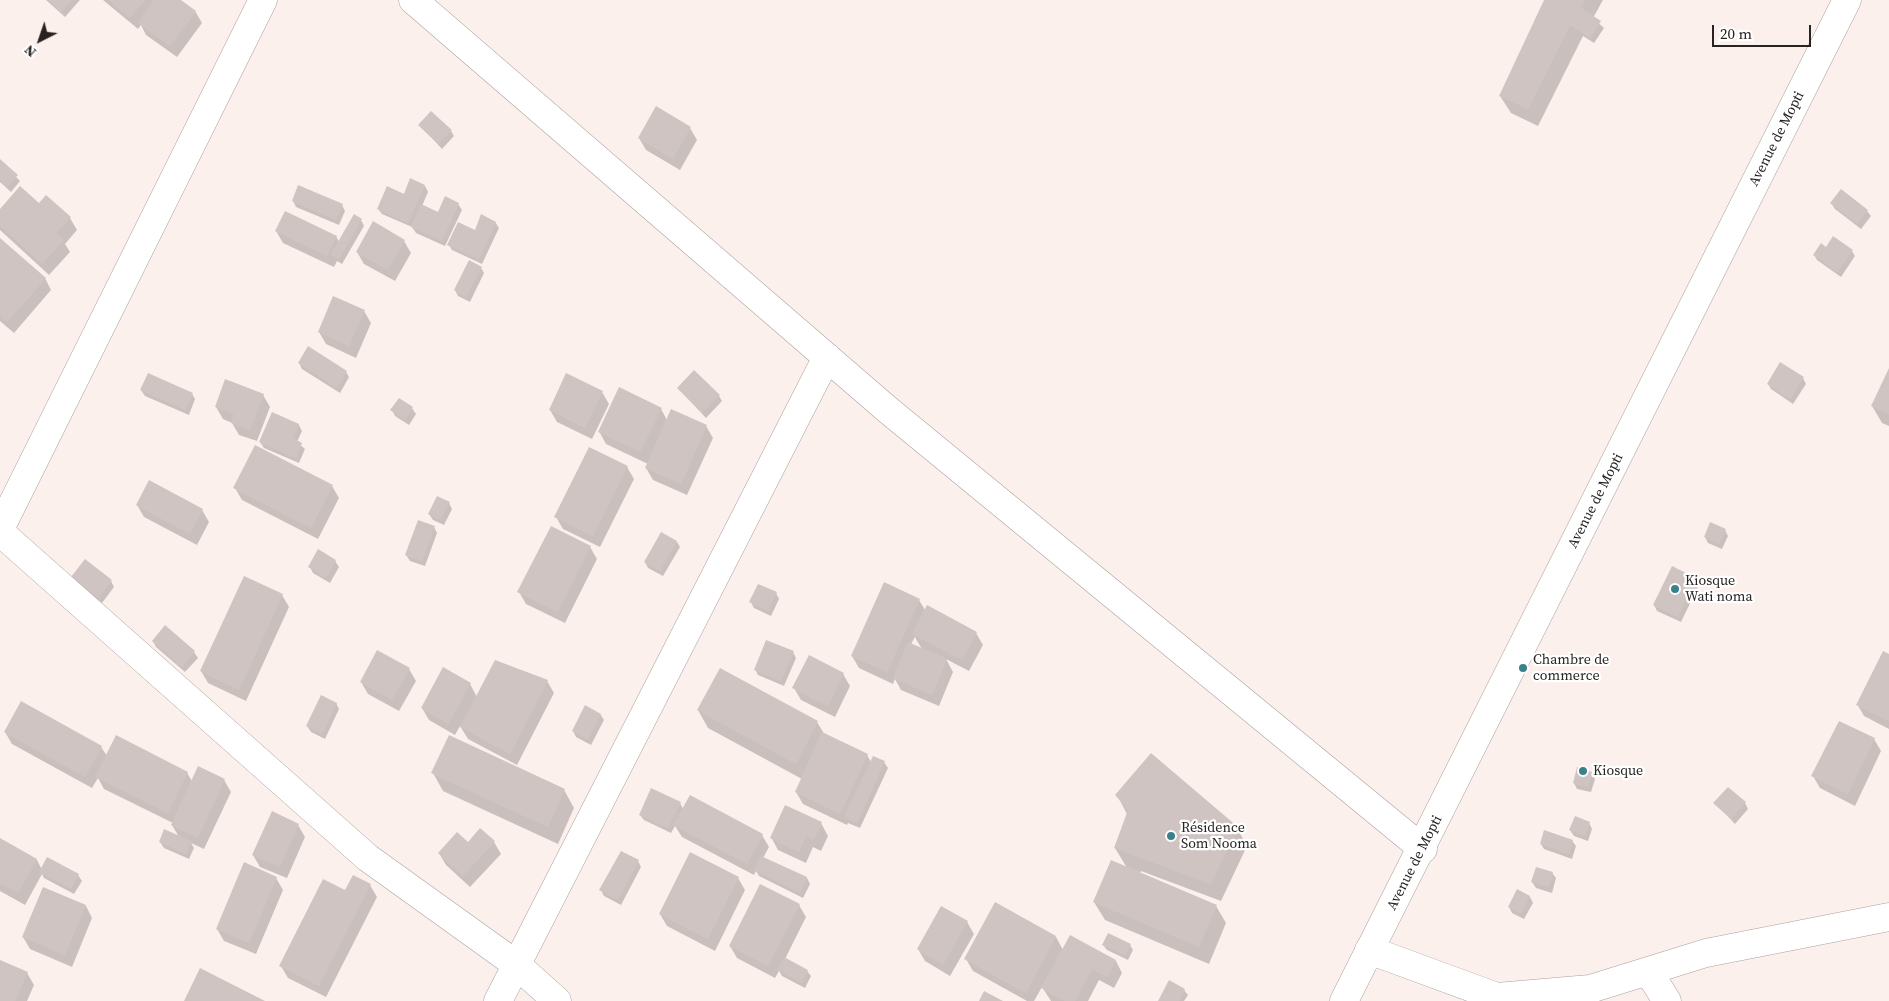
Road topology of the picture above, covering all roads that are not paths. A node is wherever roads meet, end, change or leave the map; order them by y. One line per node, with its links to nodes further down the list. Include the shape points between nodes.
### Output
1 (263, 0): 5 (street)
2 (413, 0): 4 (street)
3 (1847, 0): 6 (street, Avenue de Mopti)
4 (827, 357): 6 (street); 9 (street)
5 (0, 531): 9 (street, via 368,858)
6 (1422, 849): 8 (street, Avenue de Mopti)
7 (1889, 917): 10 (street, via 1706,953)
8 (1369, 950): 10 (street, via 1497,997 1590,989); 13 (street, Avenue de Mopti)
9 (516, 965): 11 (street); 12 (street)
10 (1648, 971): 14 (street)
11 (498, 1001)
12 (557, 1001)
13 (1344, 1001)
14 (1666, 1001)

